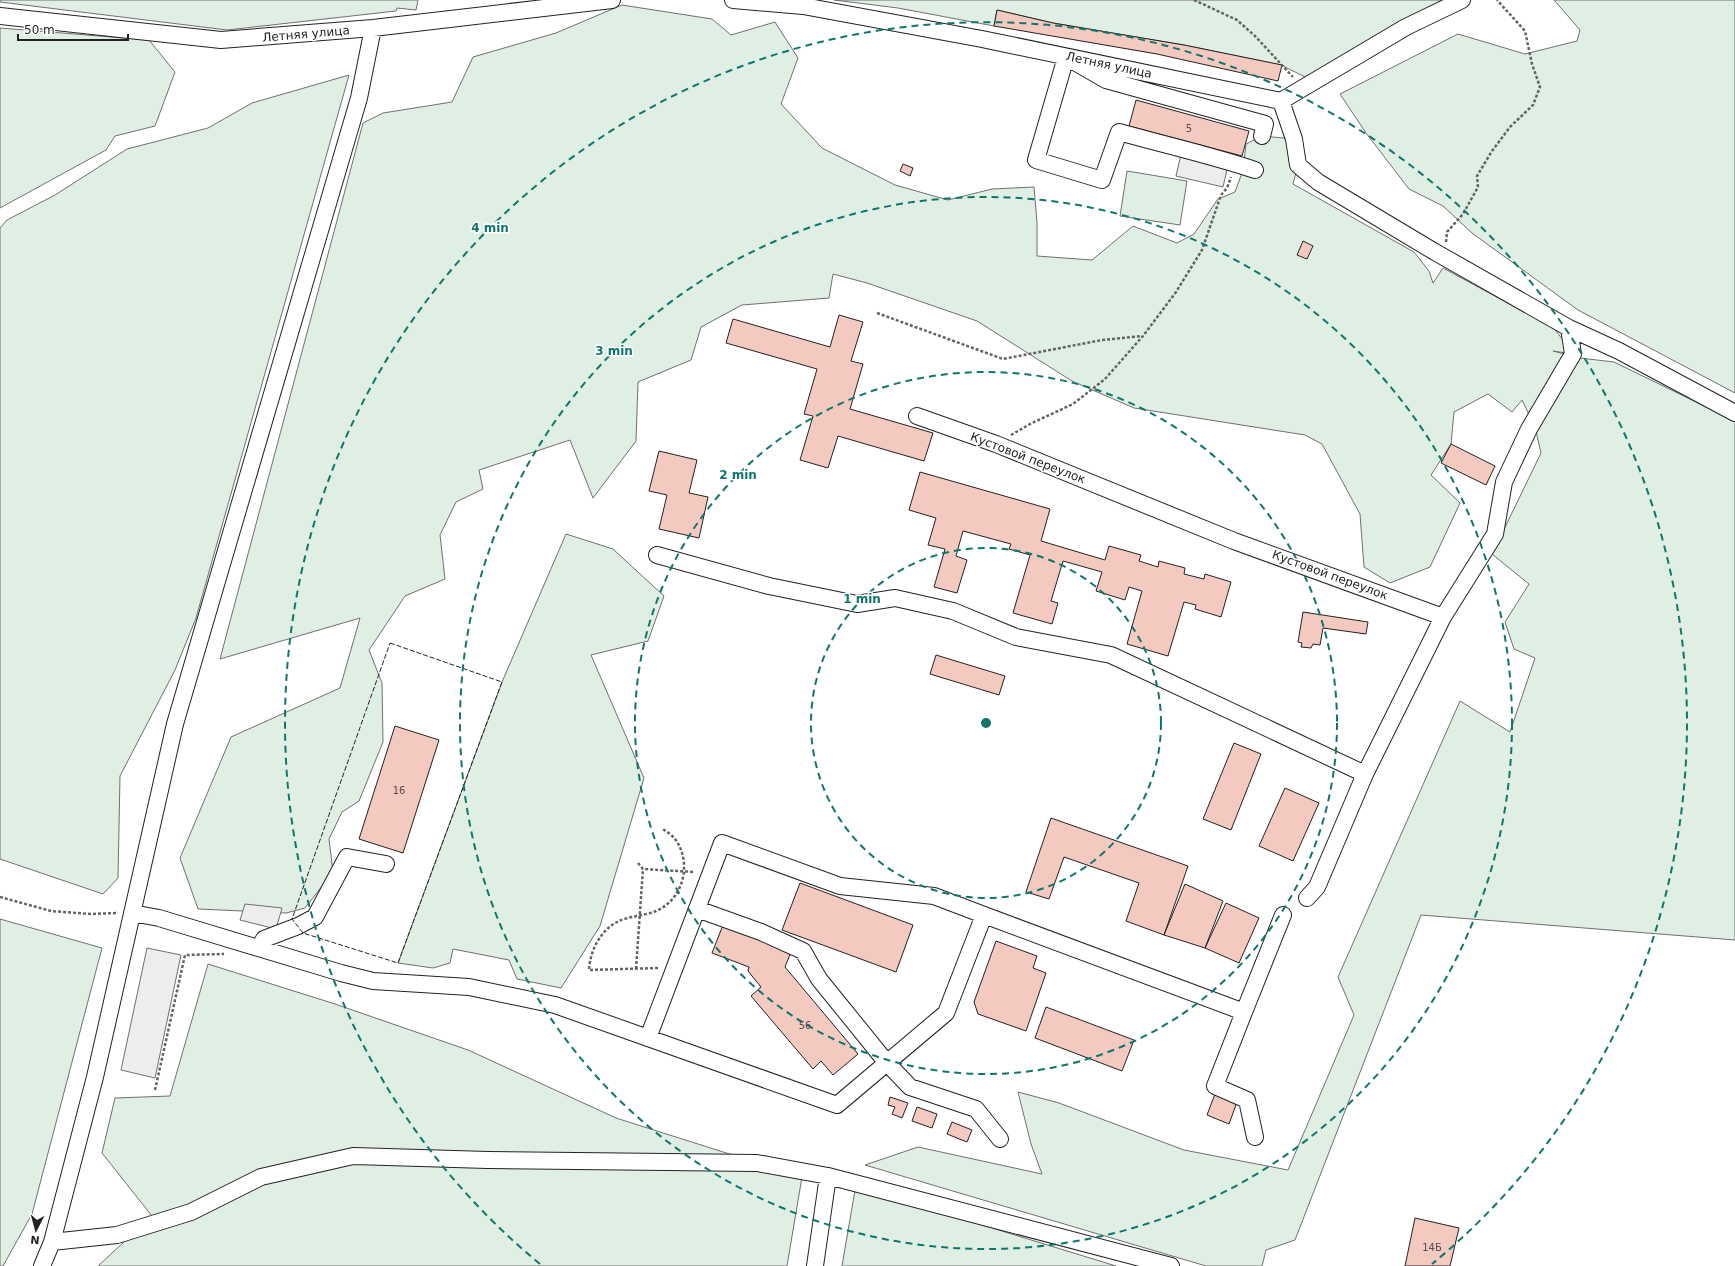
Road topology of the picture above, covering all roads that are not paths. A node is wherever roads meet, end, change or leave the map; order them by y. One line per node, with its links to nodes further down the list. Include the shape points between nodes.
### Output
1 (612, 0): 5 (street, Летняя улица)
2 (733, 0): 6 (street, Летняя улица, via 803,6)
3 (1462, 0): 7 (street, via 1406,28)
4 (0, 16): 5 (street, Летняя улица, via 221,40)
5 (373, 28): 19 (street, via 359,98 175,724)
6 (1066, 56): 7 (street, Летняя улица); 8 (street, via 1106,80 1265,124); 9 (street, via 1036,160 1102,180 1119,132)
7 (1281, 101): 10 (street, via 1294,139 1298,165 1318,182)
8 (1262, 136)
9 (1255, 170)
10 (1569, 328): 11 (street, via 1619,351); 14 (street, via 1573,354 1530,429 1504,482 1495,534)
11 (1735, 413)
12 (917, 416): 14 (street, Кустовой переулок, via 996,444 1234,541)
13 (656, 555): 15 (street, via 770,586 857,604 895,598 946,609 1016,636 1111,655)
14 (1443, 617): 15 (street)
15 (1365, 774): 17 (street, via 1316,887)
16 (386, 864): 22 (street, via 347,857 314,917 298,926 264,938)
17 (1307, 898)
18 (697, 908): 20 (street, via 722,843 840,886 934,896); 24 (street); 25 (street, via 803,951 818,979)
19 (132, 913): 22 (street, via 159,918); 29 (street)
20 (984, 915): 23 (street); 25 (street, via 946,1013)
21 (1283, 915): 23 (street)
22 (259, 948): 24 (street, via 373,981 469,987 555,1006)
23 (1244, 1012): 26 (street, via 1215,1086 1247,1100)
24 (648, 1038): 25 (street, via 837,1105)
25 (887, 1063): 27 (street, via 910,1088 976,1109)
26 (1255, 1138)
27 (1000, 1139)
28 (828, 1176): 29 (street, via 757,1163 353,1156 261,1176 191,1212 117,1234); 31 (street); 32 (street)
29 (52, 1242): 30 (street)
30 (42, 1266)
31 (815, 1266)
32 (1171, 1266)

